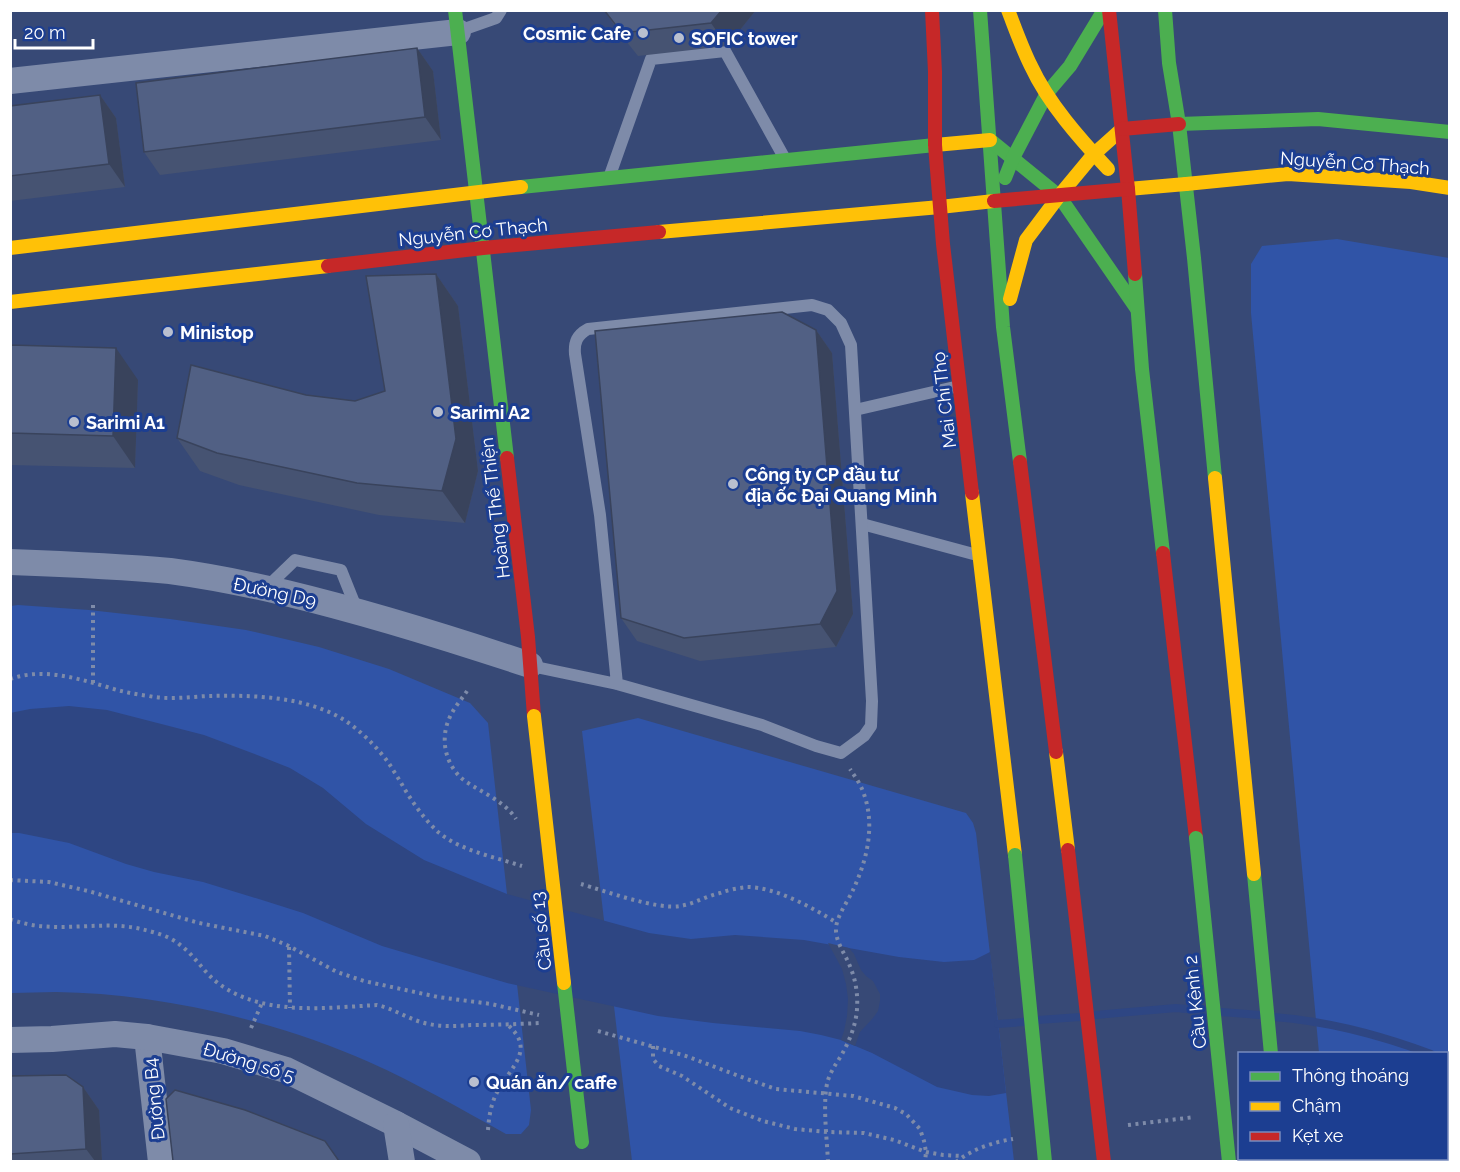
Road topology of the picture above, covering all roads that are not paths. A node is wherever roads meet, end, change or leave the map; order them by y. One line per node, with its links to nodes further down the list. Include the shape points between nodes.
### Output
1 (501, 10): 8 (lane, via 496,18)
2 (932, 10): 17 (main road, Mai Chí Thọ)
3 (980, 10): 16 (main road)
4 (1008, 10): 10 (main road, via 1031,67)
5 (1104, 10): 10 (main road, via 1070,66)
6 (1109, 10): 12 (main road)
7 (1165, 10): 11 (main road)
8 (457, 21): 9 (street); 25 (main road, Hoàng Thế Thiện)
9 (10, 81)
10 (1047, 93): 13 (main road); 15 (main road)
11 (1179, 124): 12 (main road, Nguyễn Cơ Thạch); 14 (main road, Nguyễn Cơ Thạch, via 1318,120); 22 (main road)
12 (1122, 129): 13 (main road, Nguyễn Cơ Thạch); 18 (main road); 24 (main road)
13 (1087, 132): 15 (main road, Nguyễn Cơ Thạch); 18 (main road)
14 (1449, 132)
15 (1025, 135): 16 (main road, Nguyễn Cơ Thạch); 19 (main road)
16 (990, 140): 17 (main road, Nguyễn Cơ Thạch); 19 (main road); 27 (main road)
17 (935, 145): 20 (main road); 28 (main road, Mai Chí Thọ)
18 (1094, 155): 24 (main road); 26 (main road)
19 (1013, 158): 26 (main road); 27 (main road)
20 (785, 160): 21 (main road); 21 (lane, via 725,51 651,59)
21 (609, 179): 25 (main road)
22 (1186, 184): 23 (main road, Nguyễn Cơ Thạch, via 1288,174); 24 (main road, Nguyễn Cơ Thạch); 46 (main road)
23 (1449, 188)
24 (1128, 189): 26 (main road, Nguyễn Cơ Thạch); 32 (main road)
25 (476, 192): 29 (main road); 30 (main road, Hoàng Thế Thiện)
26 (1059, 196): 27 (main road, Nguyễn Cơ Thạch); 32 (main road); 33 (main road, via 1026,240)
27 (994, 201): 28 (main road, Nguyễn Cơ Thạch); 33 (main road)
28 (940, 207): 30 (main road, Nguyễn Cơ Thạch); 34 (main road, Mai Chí Thọ)
29 (10, 248)
30 (483, 248): 31 (main road, Nguyễn Cơ Thạch); 41 (main road, Hoàng Thế Thiện)
31 (10, 302)
32 (1137, 310): 54 (main road, Cầu Kênh 2, bridge)
33 (1003, 327): 53 (main road, bridge)
34 (960, 386): 35 (lane); 37 (main road, Mai Chí Thọ)
35 (855, 410): 36 (lane); 42 (lane, via 851,345 841,322 828,310 812,305 588,329 581,333 574,354 600,515)
36 (862, 524): 37 (lane); 42 (lane, via 871,726 841,753 762,725)
37 (980, 556): 52 (main road, Mai Chí Thọ, bridge)
38 (10, 562): 39 (street, Đường D9, via 171,572)
39 (265, 589): 40 (street, Đường D9); 40 (lane, via 295,560 329,567 340,570)
40 (357, 611): 41 (street, Đường D9)
41 (530, 665): 42 (lane); 43 (main road, Hoàng Thế Thiện)
42 (617, 684)
43 (534, 716): 48 (main road, Cầu số 13, bridge)
44 (147, 1037): 45 (street, Đường số 5, via 116,1034); 47 (street, Đường số 5, via 223,1051 286,1070); 49 (street, Đường B4)
45 (10, 1040)
46 (1271, 1052)
47 (396, 1124): 50 (street); 51 (street, Đường số 5)
48 (583, 1147)
49 (161, 1161)
50 (402, 1161)
51 (468, 1161)
52 (1045, 1161)
53 (1104, 1161)
54 (1229, 1161)

